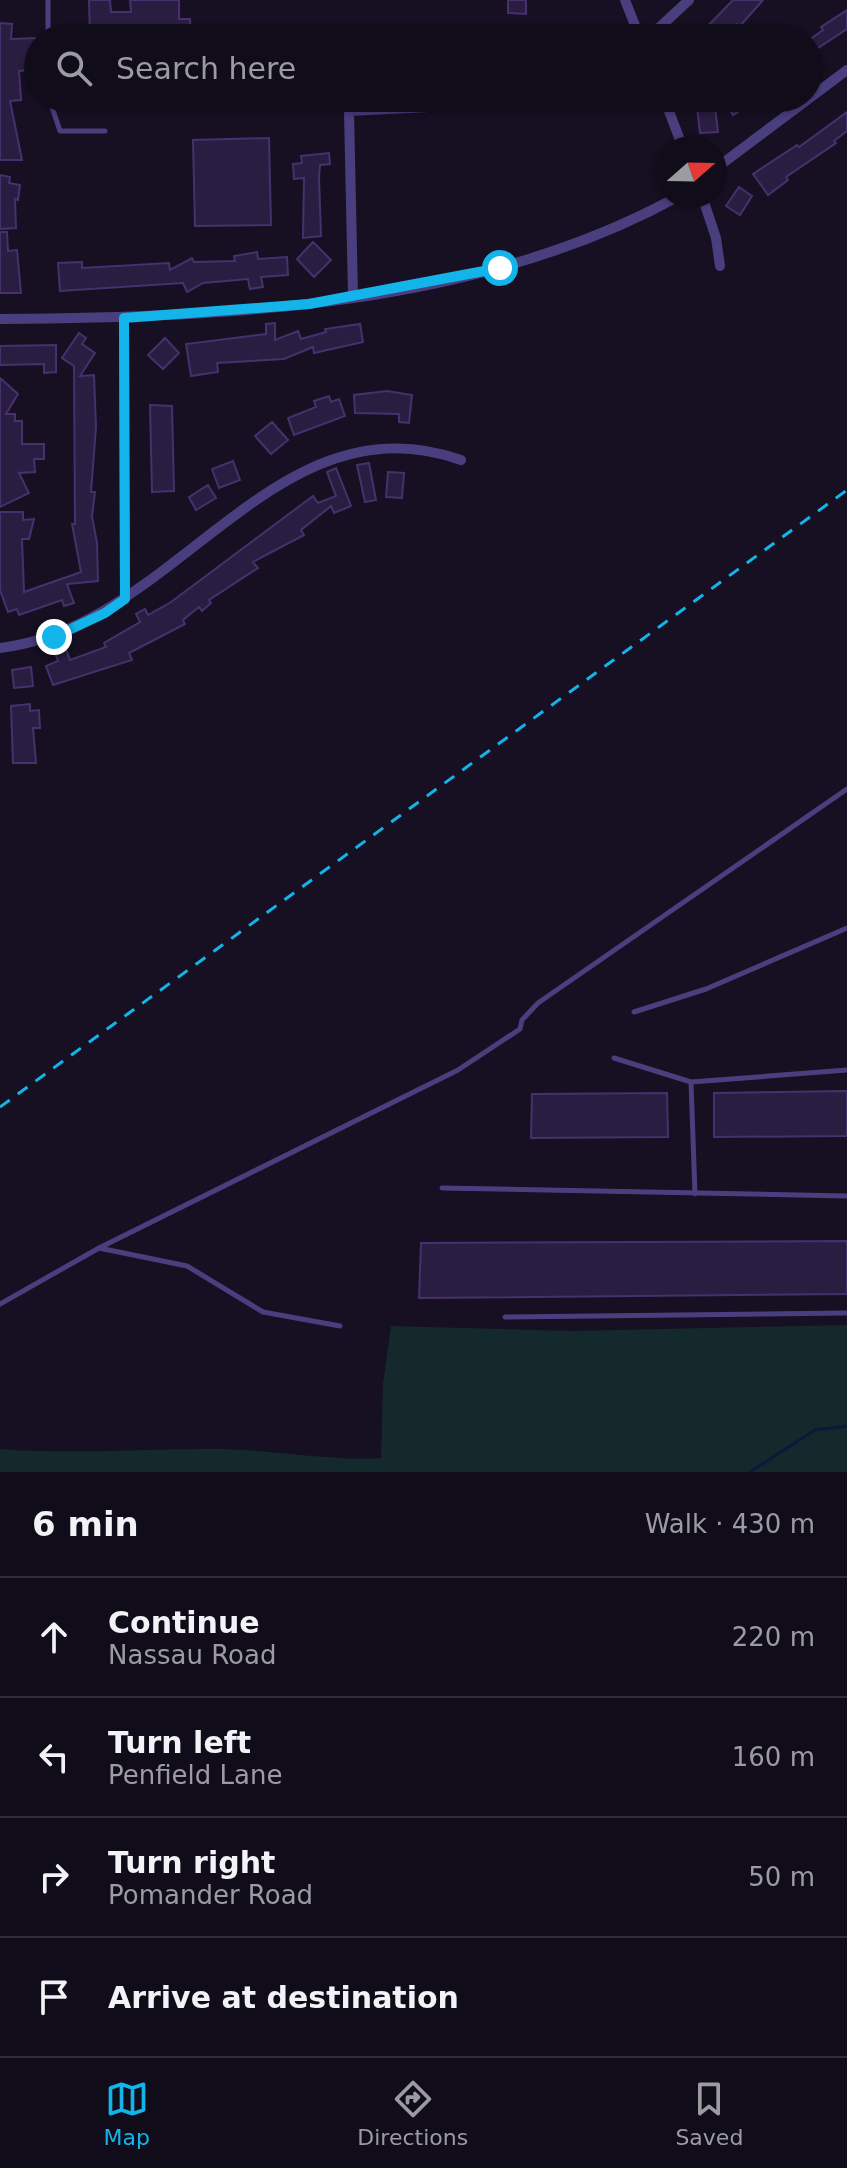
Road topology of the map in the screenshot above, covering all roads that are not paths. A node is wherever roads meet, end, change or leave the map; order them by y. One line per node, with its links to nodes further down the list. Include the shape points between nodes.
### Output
1 (48, 0): 4 (lane)
2 (625, 0): 5 (street)
3 (689, 0): 6 (street)
4 (48, 24)
5 (634, 24)
6 (663, 24)
7 (847, 70): 8 (street)
8 (823, 88)
9 (54, 112): 13 (lane, via 60,131)
10 (349, 112): 19 (street)
11 (669, 112): 14 (street)
12 (791, 112): 15 (street)
13 (105, 131)
14 (678, 136)
15 (727, 160)
16 (655, 208): 19 (street, via 601,234 500,268)
17 (706, 208): 18 (street)
18 (720, 266)
19 (353, 296): 20 (street, via 282,307)
20 (124, 318): 21 (street); 23 (street)
21 (0, 319)
22 (461, 460): 23 (street, via 409,446 360,449 333,457 268,493)
23 (125, 599): 24 (street, via 54,637)
24 (0, 648)
25 (847, 789): 34 (lane, via 538,1003 520,1029 458,1070)
26 (847, 928): 27 (lane, via 706,989)
27 (634, 1012)
28 (614, 1058): 30 (lane)
29 (847, 1070): 30 (lane)
30 (691, 1082): 32 (lane)
31 (442, 1188): 32 (lane)
32 (695, 1194): 33 (lane)
33 (847, 1196)
34 (99, 1248): 35 (lane); 38 (lane, via 187,1266 263,1312)
35 (0, 1304)
36 (847, 1313): 37 (lane)
37 (505, 1317)
38 (340, 1326)

